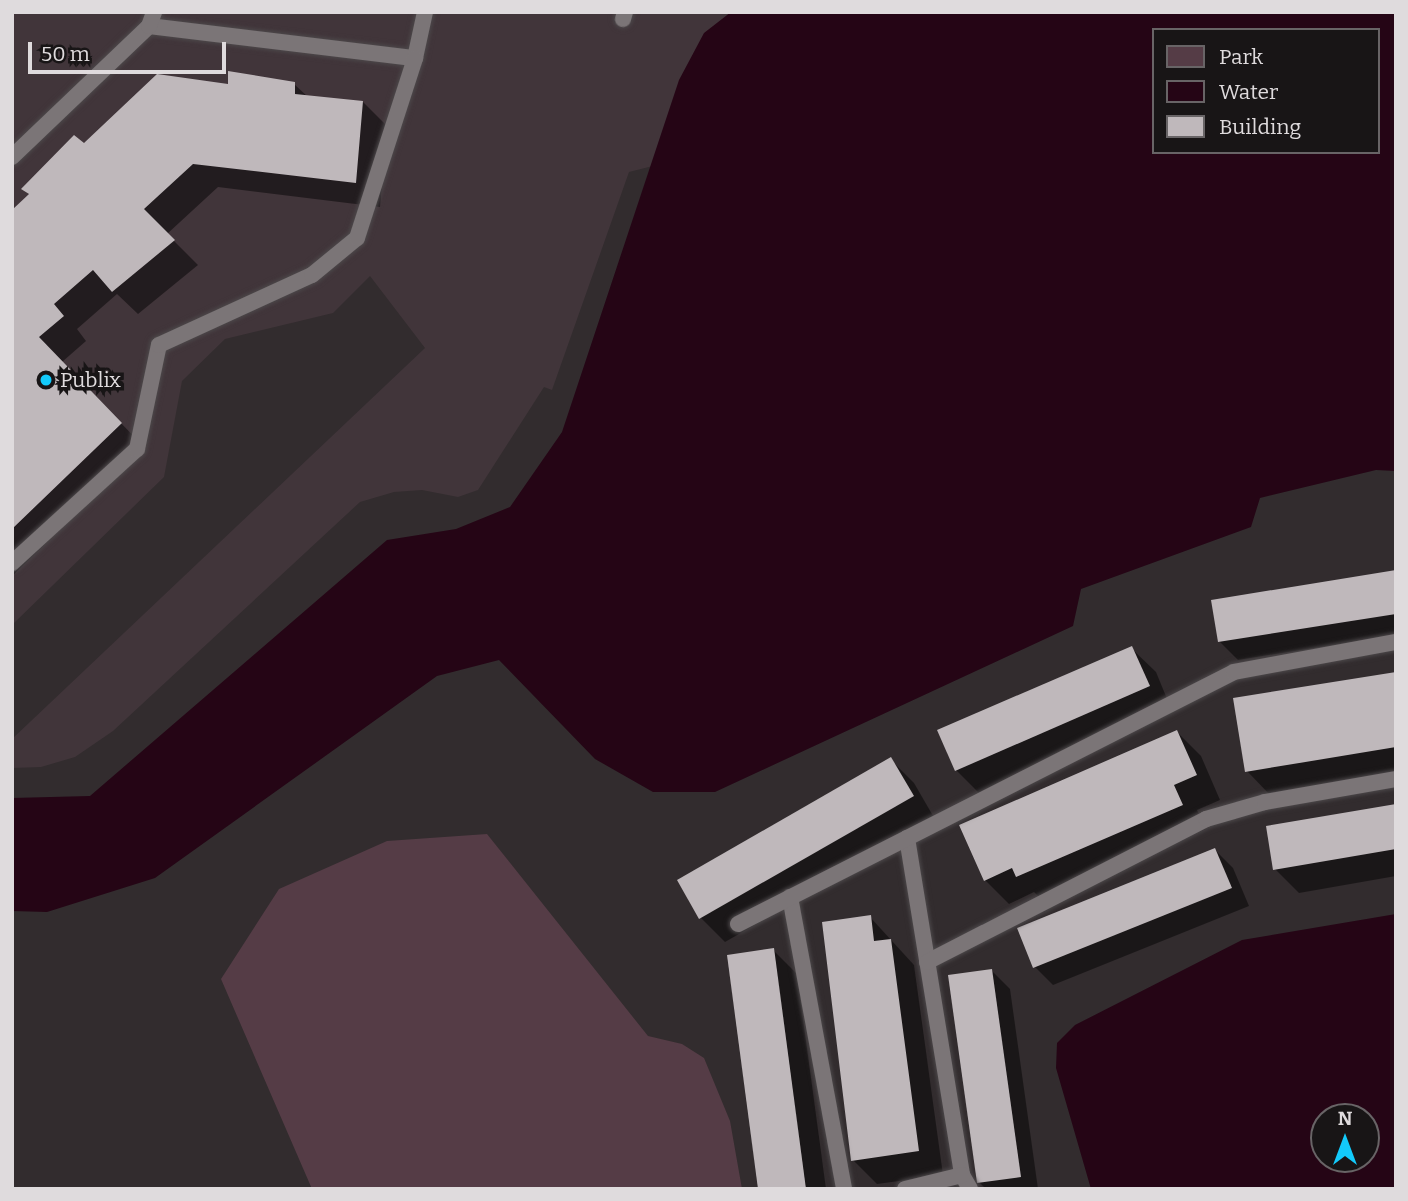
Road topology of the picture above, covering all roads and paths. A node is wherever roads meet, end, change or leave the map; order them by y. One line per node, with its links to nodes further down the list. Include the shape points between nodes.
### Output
1 (425, 12): 3 (lane)
2 (152, 19): 3 (lane); 4 (lane)
3 (415, 58): 5 (lane, via 357,238 312,275 159,345 137,449)
4 (12, 157)
5 (12, 563)
6 (1396, 642): 8 (lane, via 1234,672)
7 (1396, 779): 11 (lane, via 1265,802 1206,819)
8 (906, 838): 9 (lane); 11 (lane)
9 (790, 897): 10 (lane); 13 (lane)
10 (738, 923)
11 (927, 962): 12 (lane)
12 (966, 1182): 14 (lane)
13 (844, 1189)
14 (905, 1189)

